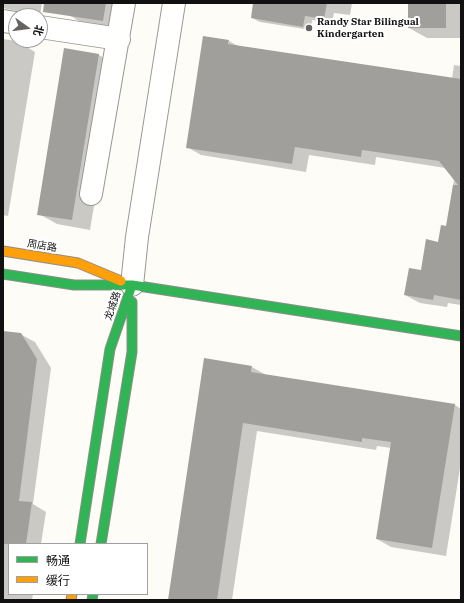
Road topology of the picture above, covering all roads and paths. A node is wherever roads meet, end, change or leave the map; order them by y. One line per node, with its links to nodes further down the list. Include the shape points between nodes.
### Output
1 (124, 3): 4 (street)
2 (174, 3): 8 (street, via 137,237)
3 (48, 28): 4 (street)
4 (118, 40): 5 (street)
5 (91, 194)
6 (3, 251): 8 (street, 周店路, via 78,263)
7 (3, 274): 8 (street, via 74,285)
8 (132, 285): 9 (street); 10 (street, 龙城路, via 110,348); 11 (street, 龙城路, via 132,352)
9 (461, 336)
10 (80, 543)
11 (101, 543)

